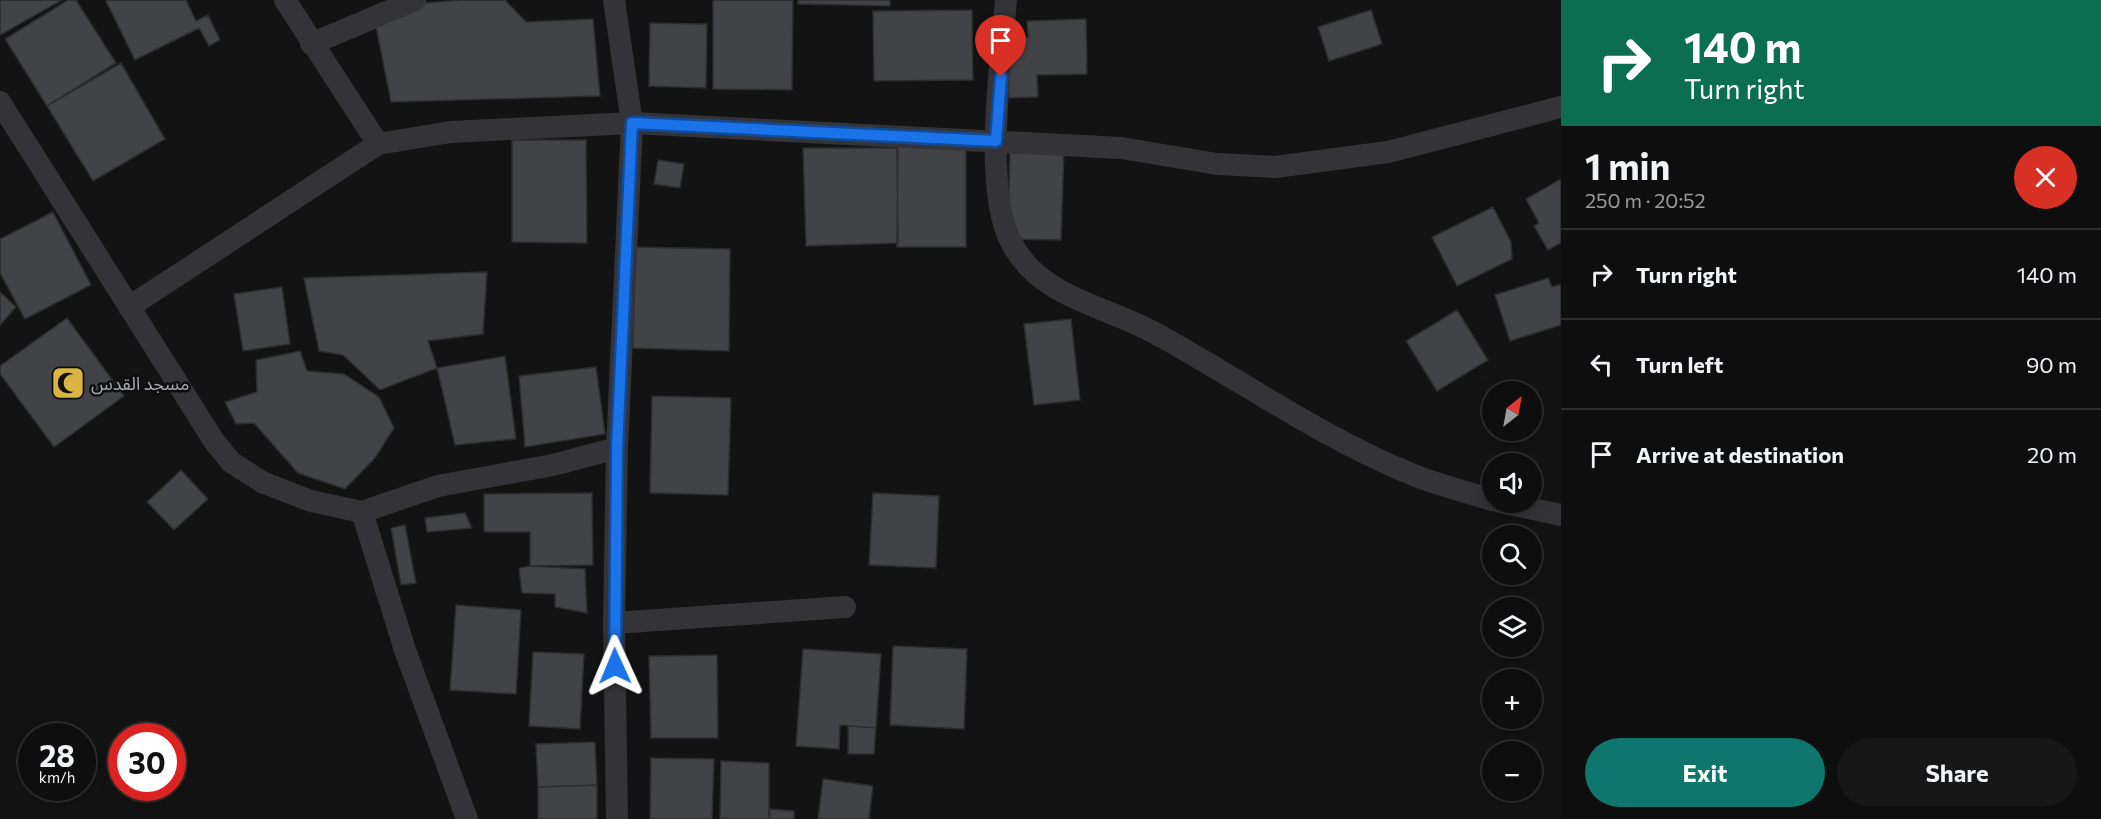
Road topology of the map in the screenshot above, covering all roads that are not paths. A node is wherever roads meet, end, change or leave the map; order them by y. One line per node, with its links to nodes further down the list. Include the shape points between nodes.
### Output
1 (285, 0): 5 (street)
2 (415, 0): 5 (street)
3 (614, 0): 8 (street)
4 (1006, 0): 9 (street)
5 (311, 44): 10 (street)
6 (0, 102): 11 (street)
7 (1561, 107): 9 (street, via 1388,152 1275,167 1217,164 1121,148)
8 (632, 123): 9 (street); 10 (street, via 451,132); 12 (street)
9 (996, 141): 13 (street, via 1000,218 1011,243 1029,268 1060,292 1150,331 1380,460)
10 (378, 144): 11 (street)
11 (129, 307): 15 (street, via 231,462 262,482 311,501)
12 (617, 448): 15 (street, via 554,465 438,486); 18 (street)
13 (1482, 497)
14 (1542, 511): 16 (street)
15 (362, 512): 19 (street, via 405,650)
16 (1561, 515)
17 (845, 607): 18 (street)
18 (615, 623): 20 (street)
19 (467, 819)
20 (617, 819)

